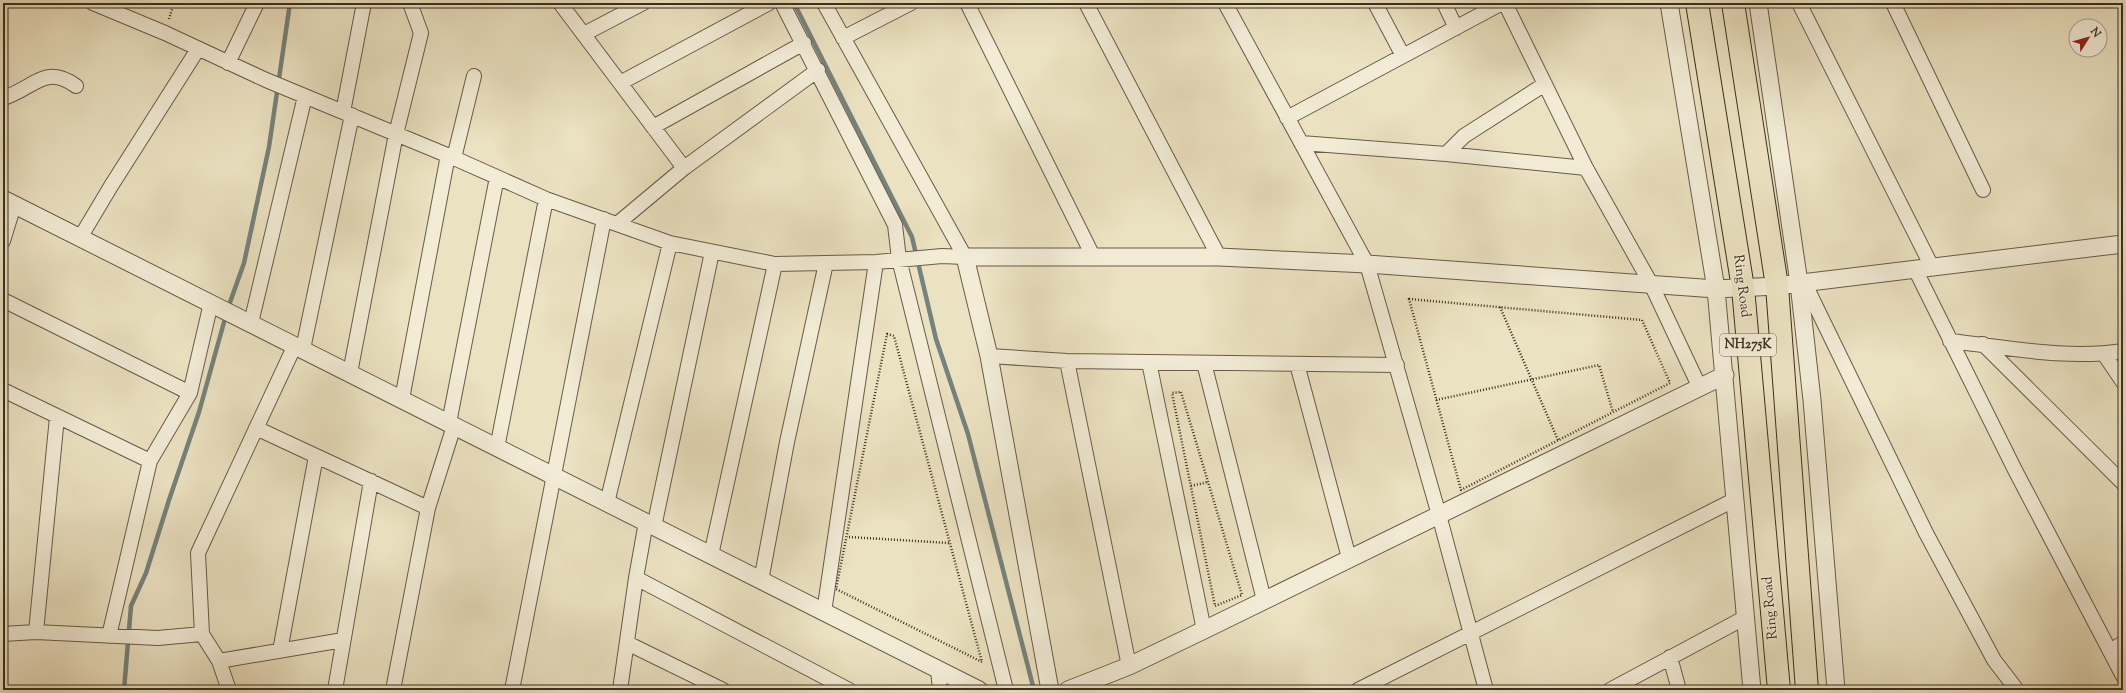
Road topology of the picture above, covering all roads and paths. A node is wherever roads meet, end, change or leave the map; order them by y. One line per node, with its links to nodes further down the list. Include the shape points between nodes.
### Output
1 (94, 3): 29 (street)
2 (257, 3): 31 (street)
3 (364, 3): 39 (street)
4 (410, 3): 42 (street, via 421,33)
5 (560, 3): 26 (street)
6 (643, 3): 26 (street)
7 (769, 3): 34 (street)
8 (782, 3): 28 (street)
9 (824, 3): 27 (street)
10 (911, 3): 27 (street)
11 (967, 3): 58 (street)
12 (1086, 3): 60 (street)
13 (1225, 3): 40 (street)
14 (1375, 3): 30 (street)
15 (1444, 3): 25 (street)
16 (1503, 3): 25 (street); 35 (street)
17 (1661, 3): 24 (street)
18 (1669, 3): 24 (street)
19 (1697, 3): 71 (highway, Ring Road / NH275K)
20 (1733, 3): 70 (highway, Ring Road / NH275K)
21 (1758, 3): 68 (street)
22 (1799, 3): 66 (street)
23 (1893, 3): 49 (street)
24 (1672, 25): 72 (street)
25 (1456, 28): 30 (street)
26 (584, 34): 34 (street)
27 (843, 38): 59 (street)
28 (804, 43): 32 (street); 41 (street)
29 (198, 49): 31 (street); 53 (street)
30 (1402, 56): 40 (street)
31 (228, 63): 37 (street)
32 (818, 70): 46 (street); 61 (street, via 896,225)
33 (474, 76): 45 (street)
34 (620, 83): 41 (street)
35 (1545, 84): 44 (street, via 1464,136); 47 (street)
36 (76, 86): 38 (street, via 66,79 50,76)
37 (301, 94): 39 (street); 76 (street)
38 (3, 98)
39 (347, 114): 42 (street); 80 (street)
40 (1288, 118): 43 (street)
41 (653, 127): 46 (street)
42 (396, 134): 45 (street); 89 (street)
43 (1301, 143): 44 (street); 65 (street)
44 (1446, 154): 47 (street)
45 (451, 157): 48 (street); 97 (street)
46 (684, 168): 52 (street)
47 (1586, 168): 69 (street)
48 (497, 177): 50 (street); 101 (street)
49 (1982, 190)
50 (546, 199): 52 (street); 104 (street)
51 (8, 202): 53 (street); 54 (street)
52 (610, 222): 55 (street); 107 (street)
53 (80, 238): 74 (street)
54 (3, 241)
55 (670, 243): 57 (street); 114 (street)
56 (2123, 244): 66 (street)
57 (712, 252): 64 (street); 117 (street)
58 (1093, 256): 59 (street); 60 (street)
59 (965, 257): 61 (street); 83 (street)
60 (1219, 257): 65 (street)
61 (904, 259): 62 (street); 155 (street)
62 (876, 262): 63 (street); 128 (street)
63 (826, 263): 64 (street); 123 (street, via 787,442)
64 (775, 264): 120 (street)
65 (1367, 264): 69 (street); 88 (street)
66 (1932, 267): 67 (street)
67 (1915, 269): 68 (street); 78 (street)
68 (1802, 283): 70 (street); 165 (street); 166 (street, via 1926,533 1994,660)
69 (1651, 284): 72 (street); 94 (street)
70 (1777, 286): 71 (street); 164 (highway, Ring Road / NH275K)
71 (1743, 288): 72 (street); 163 (highway, Ring Road / NH275K)
72 (1716, 289): 90 (street)
73 (3, 300): 96 (street)
74 (214, 305): 76 (street); 96 (street)
75 (1500, 307): 91 (path); 93 (path, via 1642,320); 98 (path, via 1409,299)
76 (246, 321): 80 (street)
77 (887, 334): 119 (path, via 894,336)
78 (1950, 341): 79 (street); 140 (street)
79 (1983, 344): 82 (street, via 2064,353); 110 (street)
80 (299, 347): 89 (street); 102 (street)
81 (2123, 351): 82 (street)
82 (2104, 354): 92 (street)
83 (988, 356): 84 (street); 156 (street)
84 (1067, 361): 85 (street); 143 (street)
85 (1149, 362): 86 (street); 130 (street)
86 (1204, 363): 87 (street); 126 (street)
87 (1297, 364): 88 (street); 121 (street)
88 (1397, 365): 116 (street)
89 (350, 373): 97 (street)
90 (1725, 375): 94 (street); 113 (street)
91 (1532, 379): 98 (path); 99 (path, via 1599,365); 103 (path)
92 (2123, 382)
93 (1670, 383)
94 (1700, 388): 116 (street)
95 (3, 390): 100 (street)
96 (190, 393): 106 (street)
97 (402, 399): 101 (street)
98 (1436, 400): 112 (path)
99 (1613, 413)
100 (57, 417): 106 (street); 131 (street)
101 (452, 424): 104 (street); 115 (street)
102 (256, 428): 105 (street); 134 (street, via 198,553)
103 (1559, 440)
104 (497, 448): 107 (street)
105 (316, 456): 108 (street); 139 (street)
106 (150, 461): 135 (street)
107 (553, 476): 114 (street); 149 (street)
108 (371, 481): 115 (street); 136 (street)
109 (1208, 482): 111 (path); 111 (path, via 1181,392 1172,392); 125 (path)
110 (2123, 483)
111 (1191, 486): 127 (path)
112 (1461, 490)
113 (1734, 500): 129 (street); 132 (street)
114 (607, 503): 117 (street)
115 (428, 508): 148 (street)
116 (1439, 515): 121 (street); 132 (street)
117 (650, 525): 120 (street); 122 (street)
118 (846, 537): 119 (path)
119 (949, 543): 124 (path, via 982,662)
120 (711, 555): 123 (street)
121 (1349, 558): 126 (street)
122 (636, 578): 137 (street); 152 (street)
123 (761, 580): 128 (street)
124 (836, 589)
125 (1242, 594)
126 (1264, 600): 130 (street)
127 (1215, 606)
128 (824, 612): 144 (street)
129 (1746, 616): 141 (street); 162 (street)
130 (1204, 630): 143 (street)
131 (36, 632): 133 (street); 135 (street)
132 (1471, 632): 158 (street); 159 (street)
133 (3, 634)
134 (202, 634): 135 (street, via 158,638); 142 (street)
135 (109, 636)
136 (343, 640): 139 (street); 147 (street)
137 (627, 643): 150 (street); 151 (street)
138 (2123, 643): 140 (street)
139 (280, 651): 142 (street)
140 (2110, 651): 145 (street)
141 (1670, 657): 160 (street); 161 (street)
142 (219, 661): 146 (street)
143 (1129, 666): 157 (street)
144 (938, 670): 153 (street); 154 (street)
145 (2123, 676)
146 (229, 690)
147 (334, 690)
148 (393, 690)
149 (512, 690)
150 (620, 690)
151 (723, 690)
152 (849, 690)
153 (940, 690)
154 (979, 690)
155 (1006, 690)
156 (1050, 690)
157 (1068, 690)
158 (1358, 690)
159 (1486, 690)
160 (1610, 690)
161 (1679, 690)
162 (1752, 690)
163 (1779, 690)
164 (1807, 690)
165 (1836, 690)
166 (2017, 690)

